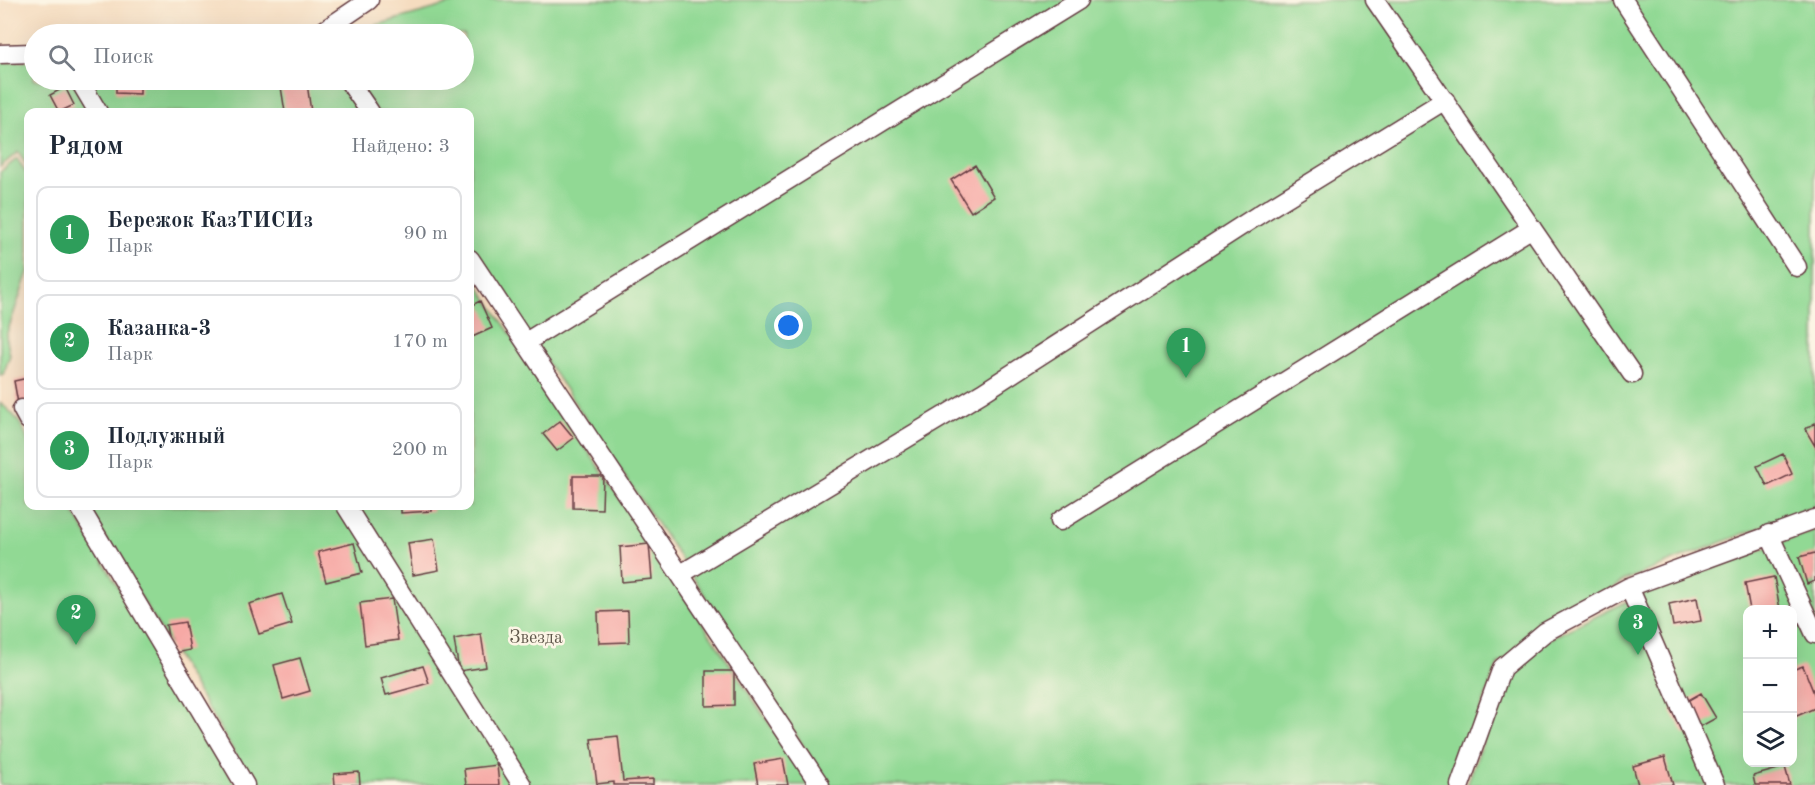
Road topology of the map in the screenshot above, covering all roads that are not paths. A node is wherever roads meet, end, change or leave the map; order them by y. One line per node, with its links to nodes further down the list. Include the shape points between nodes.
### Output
1 (369, 0): 5 (lane)
2 (1079, 0): 16 (lane)
3 (1375, 0): 10 (lane)
4 (1623, 0): 15 (lane)
5 (334, 24)
6 (24, 53): 7 (lane)
7 (0, 54)
8 (85, 90): 11 (lane)
9 (355, 90): 12 (lane)
10 (1446, 100): 13 (lane); 23 (lane, via 1263,212 982,393)
11 (96, 108)
12 (367, 108)
13 (1532, 228): 17 (lane); 21 (lane)
14 (474, 265): 16 (lane)
15 (1797, 267)
16 (526, 342): 23 (lane)
17 (1632, 374)
18 (81, 510): 26 (lane)
19 (349, 510): 27 (lane)
20 (1815, 519): 22 (lane)
21 (1060, 521)
22 (1769, 534): 24 (lane); 25 (lane)
23 (681, 574): 28 (lane)
24 (1629, 587): 29 (lane, via 1545,632 1502,668); 30 (lane)
25 (1815, 634)
26 (245, 785)
27 (522, 785)
28 (820, 785)
29 (1460, 785)
30 (1715, 785)

